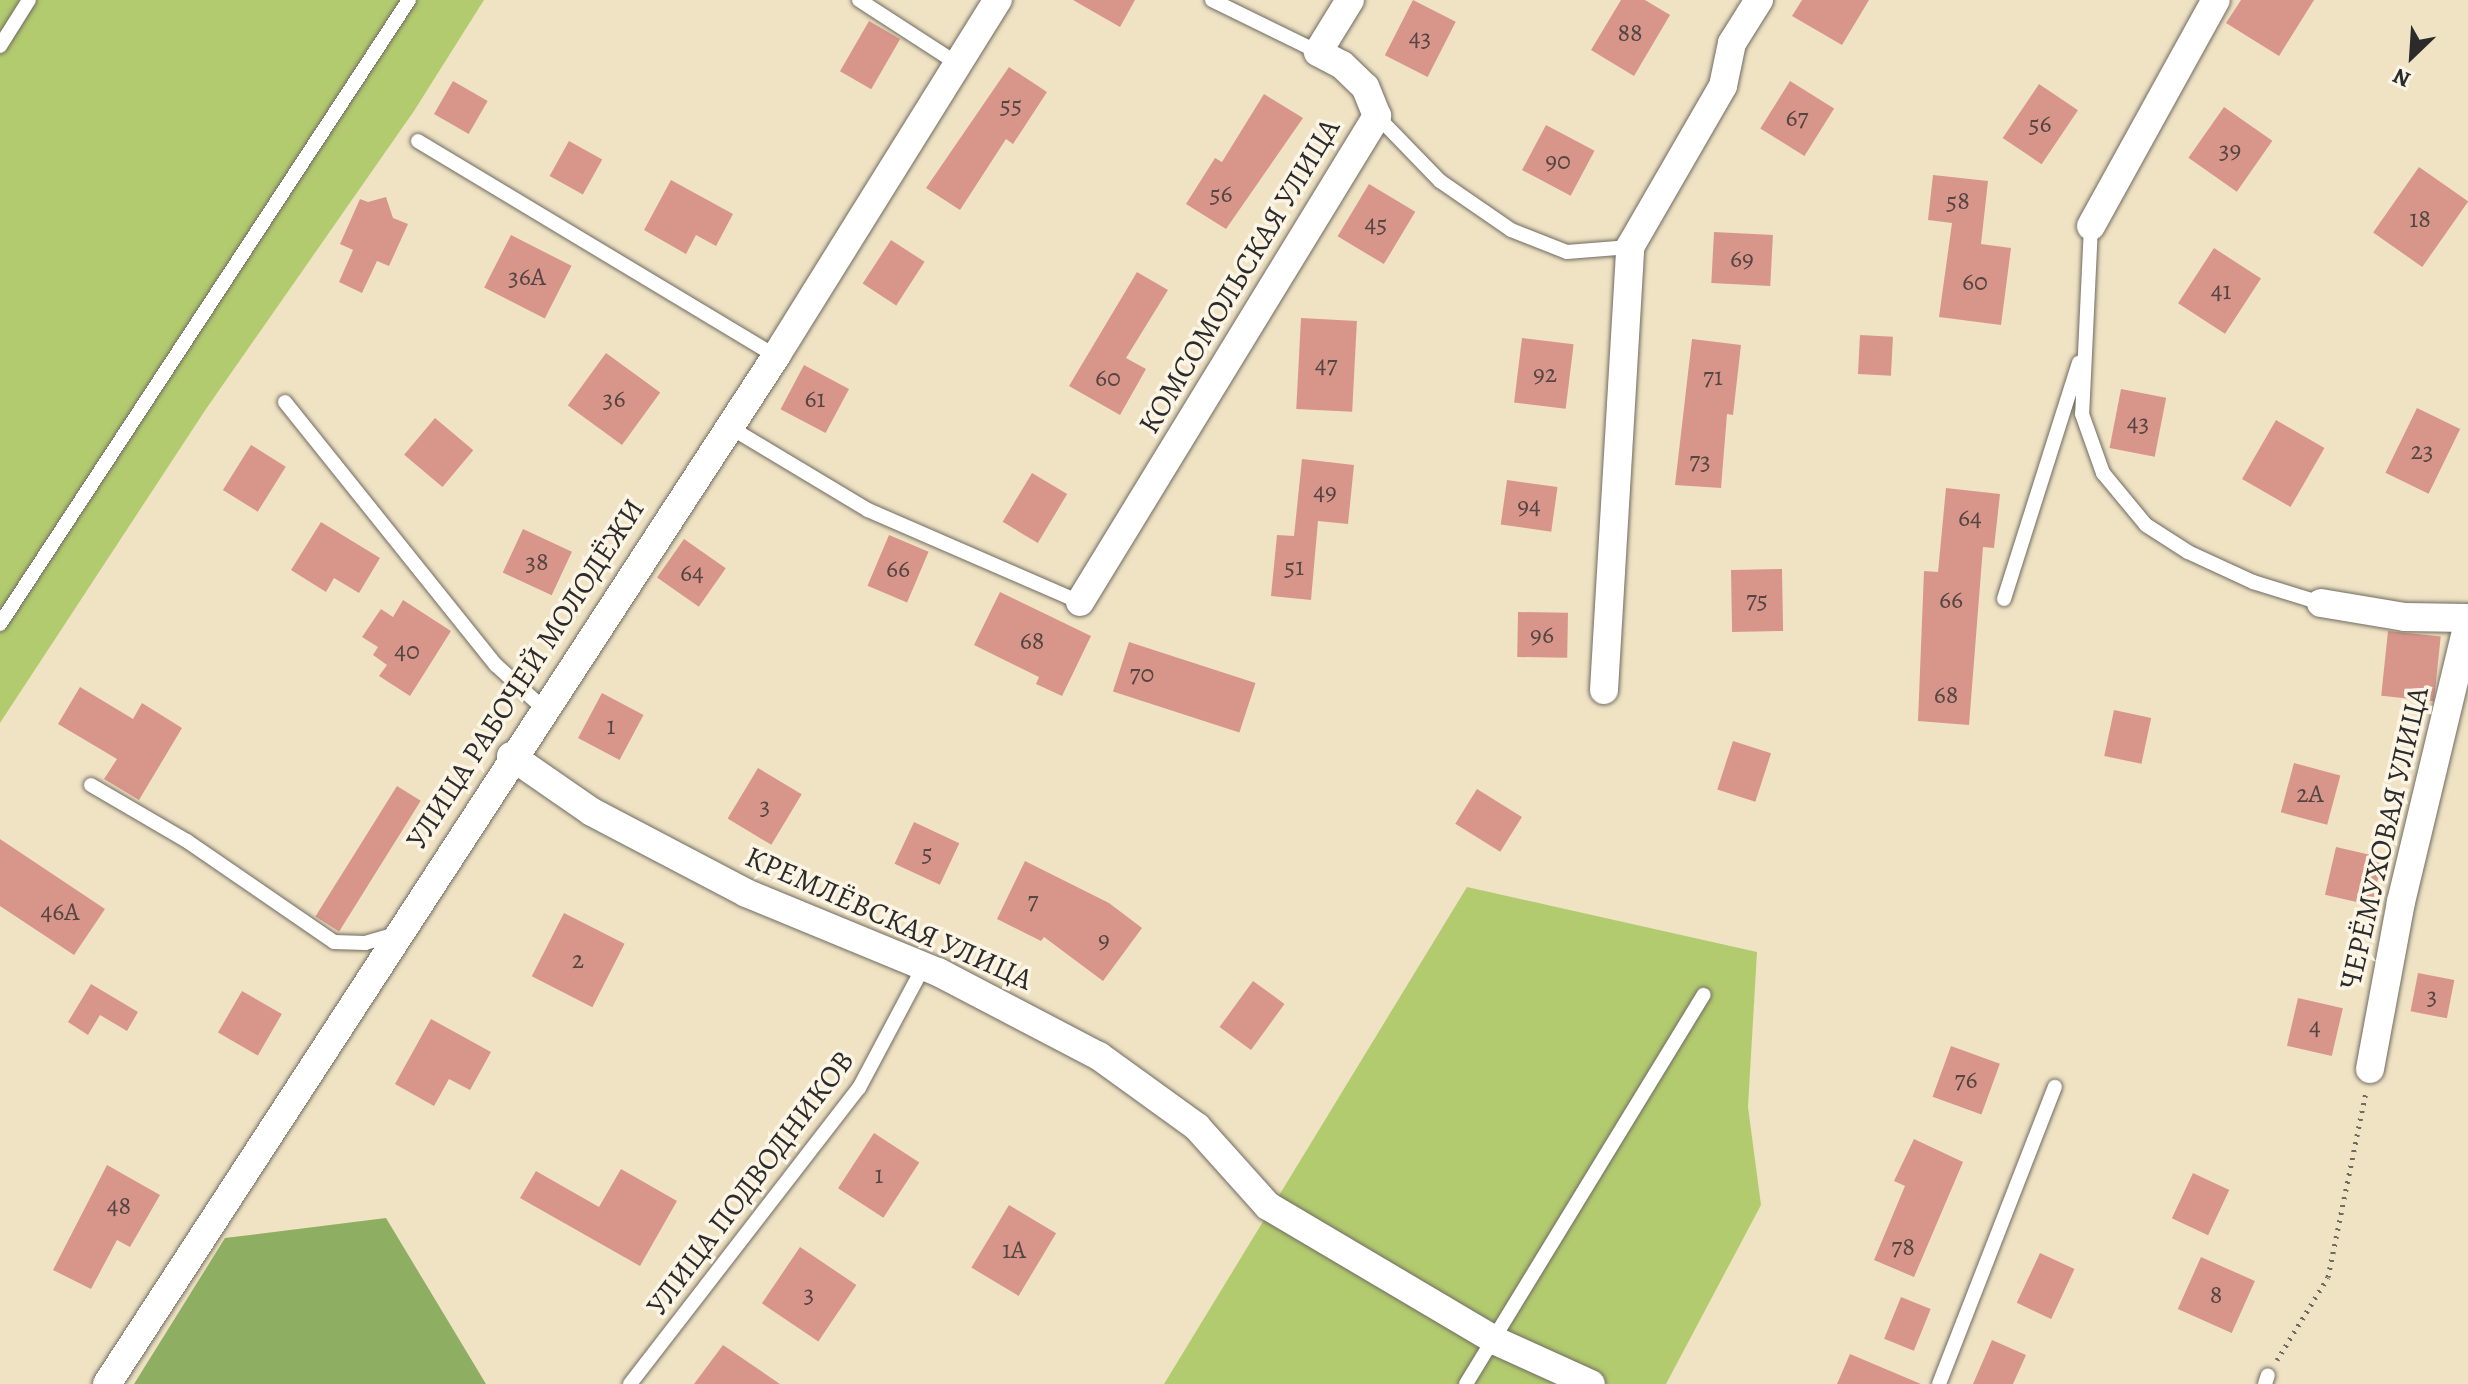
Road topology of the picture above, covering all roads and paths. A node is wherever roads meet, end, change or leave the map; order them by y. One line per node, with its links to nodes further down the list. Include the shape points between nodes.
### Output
1 (29, 0): 9 (lane)
2 (409, 0): 24 (lane)
3 (859, 0): 11 (lane)
4 (998, 0): 11 (street, УЛИЦА РАБОЧЕЙ МОЛОДЁЖИ)
5 (1212, 0): 10 (lane)
6 (1350, 0): 10 (street)
7 (1759, 0): 15 (street, via 1732,43 1723,86)
8 (2216, 0): 14 (street)
9 (0, 46)
10 (1318, 52): 12 (street, КОМСОМОЛЬСКАЯ УЛИЦА, via 1365,87)
11 (958, 64): 17 (street, УЛИЦА РАБОЧЕЙ МОЛОДЁЖИ)
12 (1377, 116): 15 (lane, via 1440,181 1511,230 1567,252); 21 (street, КОМСОМОЛЬСКАЯ УЛИЦА)
13 (418, 141): 17 (lane)
14 (2091, 226): 16 (lane)
15 (1630, 247): 25 (street)
16 (2084, 348): 20 (lane); 22 (lane, via 2082,414 2103,473 2146,525 2253,582)
17 (776, 356): 19 (street, УЛИЦА РАБОЧЕЙ МОЛОДЁЖИ)
18 (285, 402): 26 (lane, via 496,665)
19 (728, 426): 21 (lane, via 868,510); 26 (street, УЛИЦА РАБОЧЕЙ МОЛОДЁЖИ)
20 (2004, 599)
21 (1080, 602)
22 (2321, 603): 23 (street, via 2405,617)
23 (2468, 620): 32 (street, ЧЕРЁМУХОВАЯ УЛИЦА, via 2401,902)
24 (0, 624)
25 (1604, 690)
26 (543, 708): 27 (street, УЛИЦА РАБОЧЕЙ МОЛОДЁЖИ)
27 (511, 756): 29 (street, УЛИЦА РАБОЧЕЙ МОЛОДЁЖИ); 30 (street, КРЕМЛЁВСКАЯ УЛИЦА, via 592,812 746,893)
28 (91, 785): 29 (lane, via 187,841 334,942 365,943)
29 (399, 933): 36 (street, УЛИЦА РАБОЧЕЙ МОЛОДЁЖИ)
30 (924, 966): 34 (street, КРЕМЛЁВСКАЯ УЛИЦА, via 1099,1056 1197,1127 1268,1206); 37 (lane, УЛИЦА ПОДВОДНИКОВ, via 859,1088)
31 (1703, 995): 34 (lane)
32 (2370, 1069): 35 (path, via 2328,1277)
33 (2055, 1087): 40 (lane)
34 (1496, 1341): 38 (lane); 39 (street, КРЕМЛЁВСКАЯ УЛИЦА)
35 (2266, 1379)
36 (107, 1384)
37 (630, 1384)
38 (1466, 1384)
39 (1591, 1384)
40 (1939, 1384)

